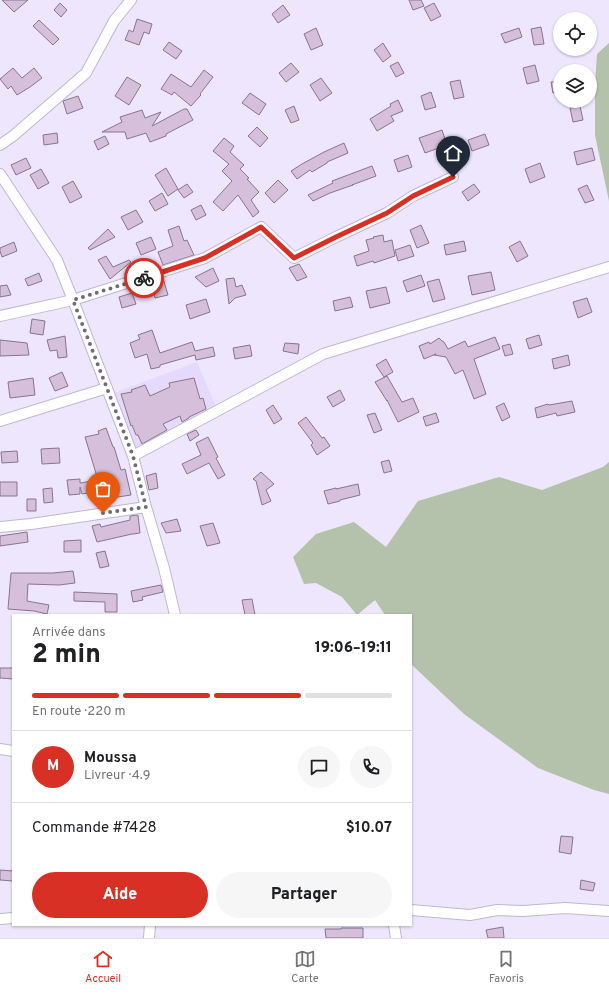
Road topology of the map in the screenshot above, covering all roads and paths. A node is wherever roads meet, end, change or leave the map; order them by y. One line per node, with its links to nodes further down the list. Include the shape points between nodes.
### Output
1 (131, 0): 2 (street, via 114,21 86,73)
2 (0, 145)
3 (0, 174): 6 (street, via 57,260)
4 (453, 177): 6 (street, via 413,196 387,213 294,258 261,227 205,258)
5 (609, 267): 10 (street, via 323,354)
6 (73, 300): 7 (street); 8 (street)
7 (0, 316)
8 (107, 388): 9 (street); 10 (street)
9 (0, 421)
10 (133, 456): 11 (street)
11 (146, 507): 12 (street); 13 (street)
12 (0, 527)
13 (175, 614)
14 (0, 749): 15 (street)
15 (12, 752)
16 (412, 910): 17 (street, via 470,915 497,910 565,908)
17 (609, 911)
18 (12, 918): 19 (street)
19 (0, 919)
20 (150, 926): 22 (street)
21 (394, 926): 23 (street)
22 (149, 938)
23 (396, 938)

